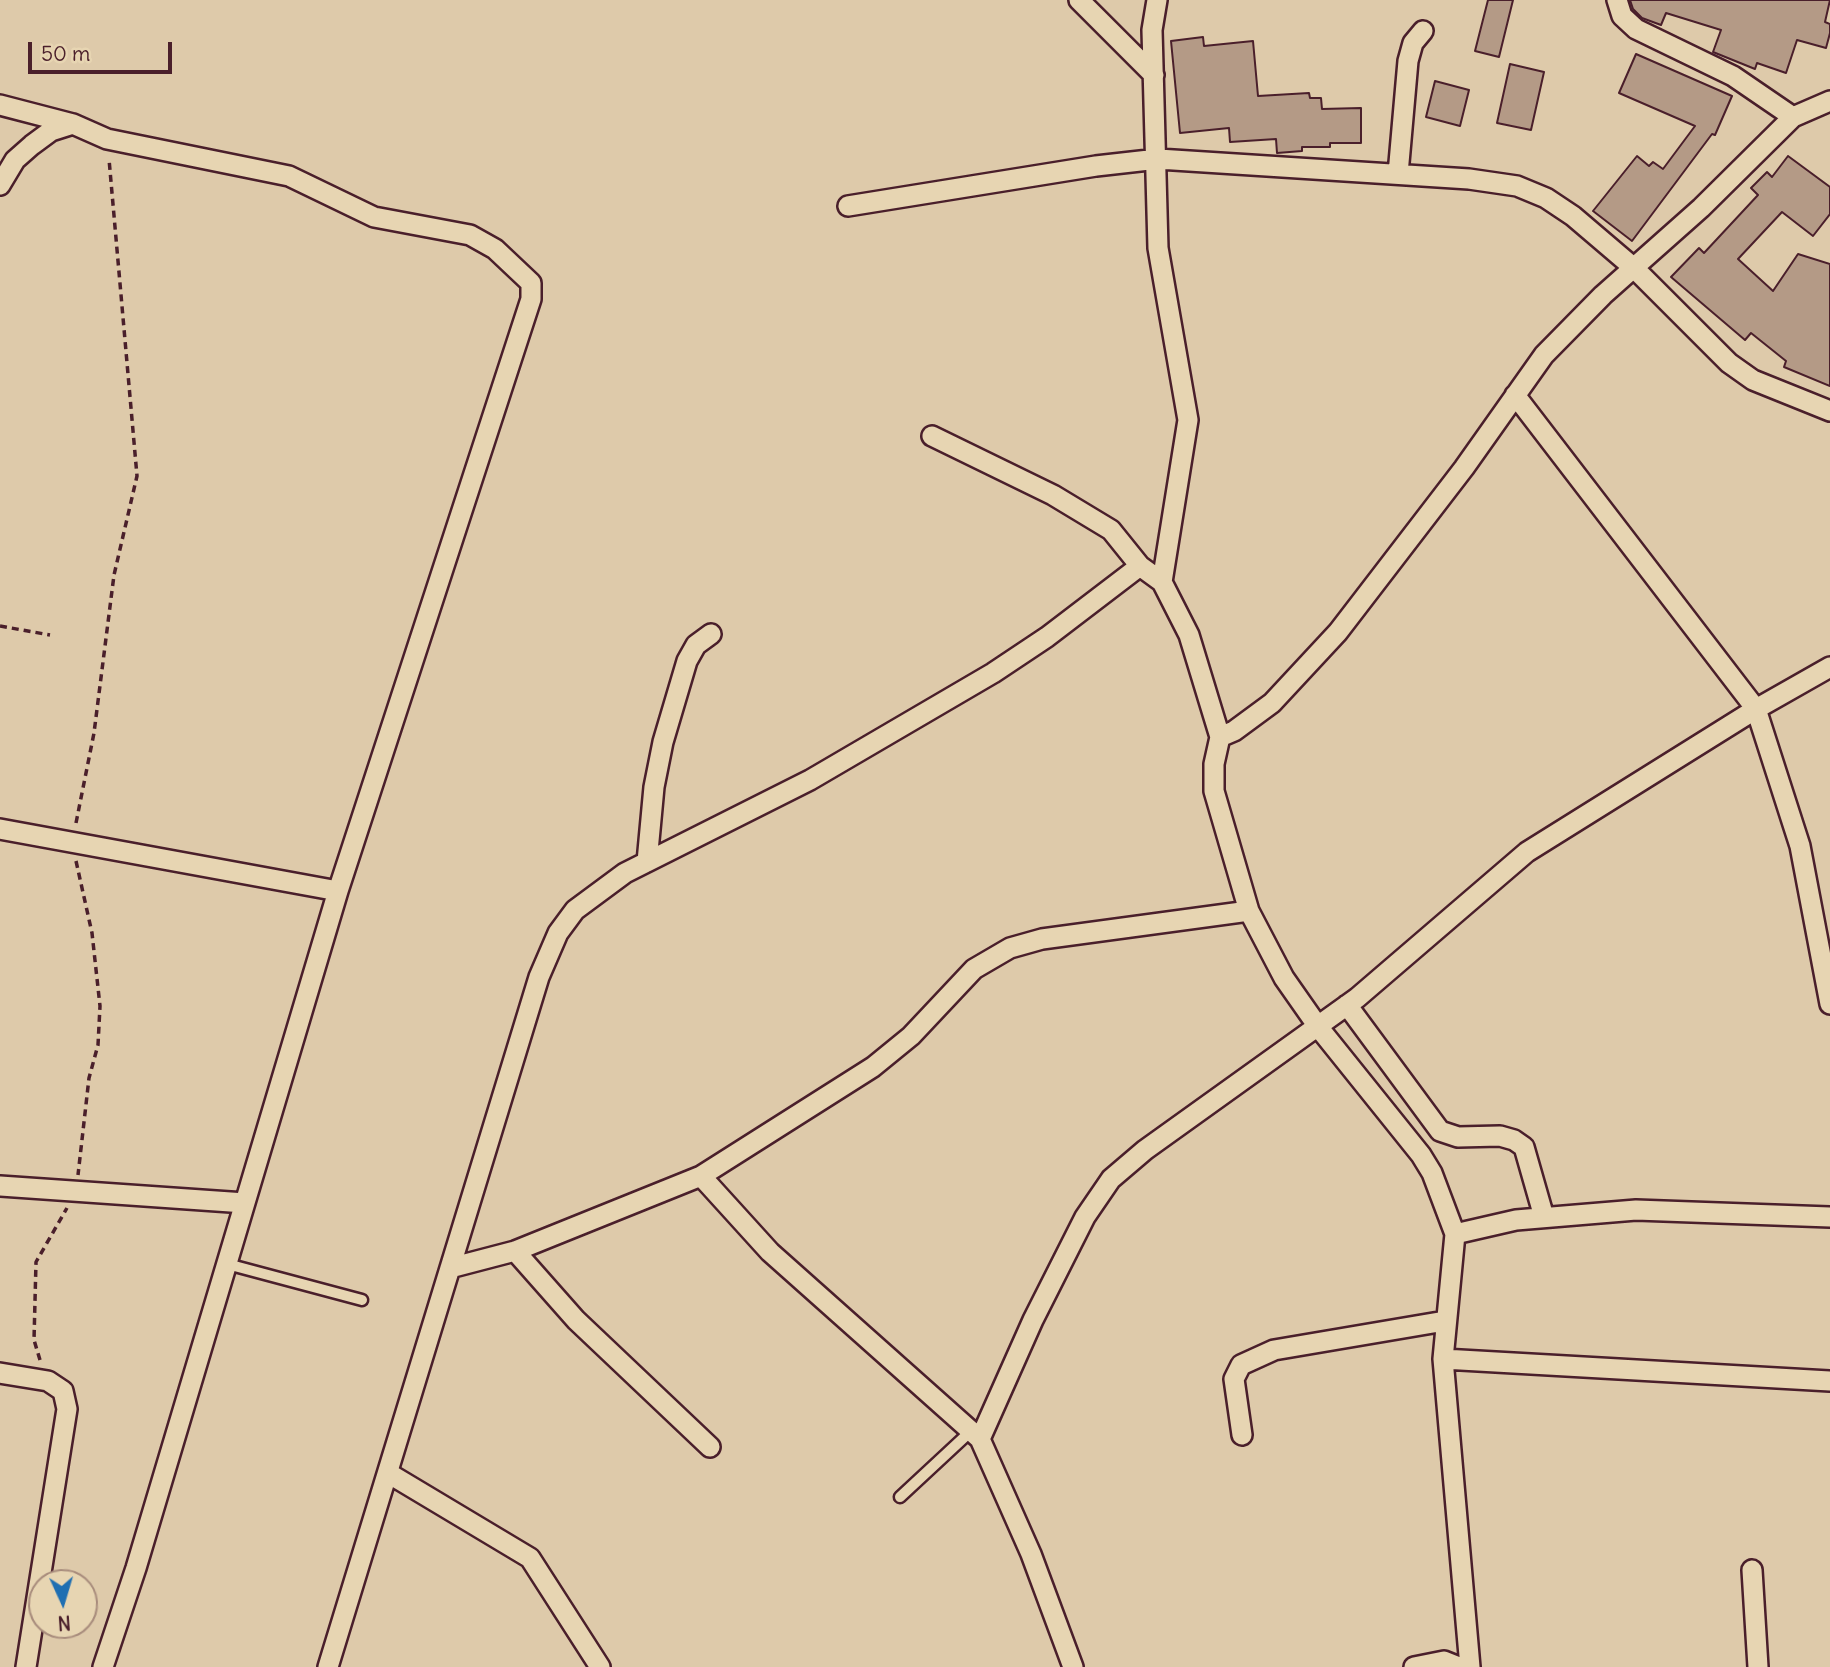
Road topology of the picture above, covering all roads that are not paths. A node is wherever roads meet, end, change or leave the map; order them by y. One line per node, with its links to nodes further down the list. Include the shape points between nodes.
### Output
1 (1079, 0): 5 (street)
2 (1157, 0): 5 (street, via 1152,30)
3 (1617, 0): 8 (street, via 1622,16 1636,29 1733,76)
4 (1423, 31): 11 (street, via 1413,43 1408,61)
5 (1154, 75): 10 (street)
6 (1830, 101): 8 (street)
7 (0, 105): 9 (street)
8 (1793, 117): 14 (street)
9 (73, 124): 12 (street, via 51,131 32,145 15,160); 26 (street, via 107,139 289,176 374,217 470,235 495,248 531,283 531,299)
10 (1158, 159): 11 (street); 13 (street); 19 (street, via 1158,248 1188,420)
11 (1398, 174): 14 (street, via 1517,186 1573,216)
12 (0, 185)
13 (848, 206)
14 (1634, 268): 15 (street, via 1544,355); 16 (street, via 1729,363 1753,380)
15 (1515, 395): 22 (street); 23 (street, via 1338,632 1272,704)
16 (1830, 411)
17 (932, 436): 18 (street, via 1053,495 1111,530)
18 (1140, 566): 19 (street); 25 (street, via 993,673 810,780)
19 (1162, 582): 23 (street, via 1189,635)
20 (711, 634): 25 (street, via 696,645 687,661 663,741)
21 (1830, 667): 22 (street)
22 (1756, 709): 28 (street, via 1800,846); 29 (street, via 1527,852)
23 (1220, 737): 27 (street, via 1214,791)
24 (0, 829): 26 (street)
25 (647, 862): 39 (street, via 595,892 558,933 539,977)
26 (338, 891): 33 (street)
27 (1249, 911): 30 (street, via 1284,978); 31 (street, via 1042,939 1010,948 974,969 911,1036 873,1067)
28 (1830, 1004)
29 (1347, 1005): 30 (street); 34 (street, via 1440,1131 1458,1138 1500,1136 1524,1147)
30 (1319, 1028): 36 (street, via 1421,1155); 45 (street, via 1184,1121 1111,1179 1085,1217)
31 (701, 1176): 37 (street); 45 (street, via 770,1252)
32 (0, 1186): 33 (street)
33 (245, 1203): 38 (street)
34 (1544, 1217): 35 (street, via 1636,1210); 36 (street)
35 (1830, 1217)
36 (1455, 1234): 41 (street)
37 (514, 1251): 39 (street); 47 (street, via 576,1320)
38 (227, 1264): 40 (lane); 52 (street)
39 (450, 1268): 48 (street)
40 (362, 1300)
41 (1444, 1321): 42 (street); 46 (street, via 1274,1350 1241,1365 1234,1379)
42 (1443, 1359): 44 (street); 58 (street)
43 (0, 1373): 51 (street, via 48,1381 63,1391 67,1409)
44 (1830, 1381)
45 (975, 1435): 49 (lane); 55 (street, via 1031,1554)
46 (1242, 1436)
47 (710, 1447)
48 (387, 1472): 53 (street); 54 (street, via 530,1558)
49 (900, 1497)
50 (1752, 1570): 59 (street)
51 (26, 1667)
52 (103, 1667)
53 (327, 1667)
54 (600, 1667)
55 (1073, 1667)
56 (1414, 1667): 57 (street, via 1444,1661)
57 (1459, 1667)
58 (1470, 1667)
59 (1758, 1667)

